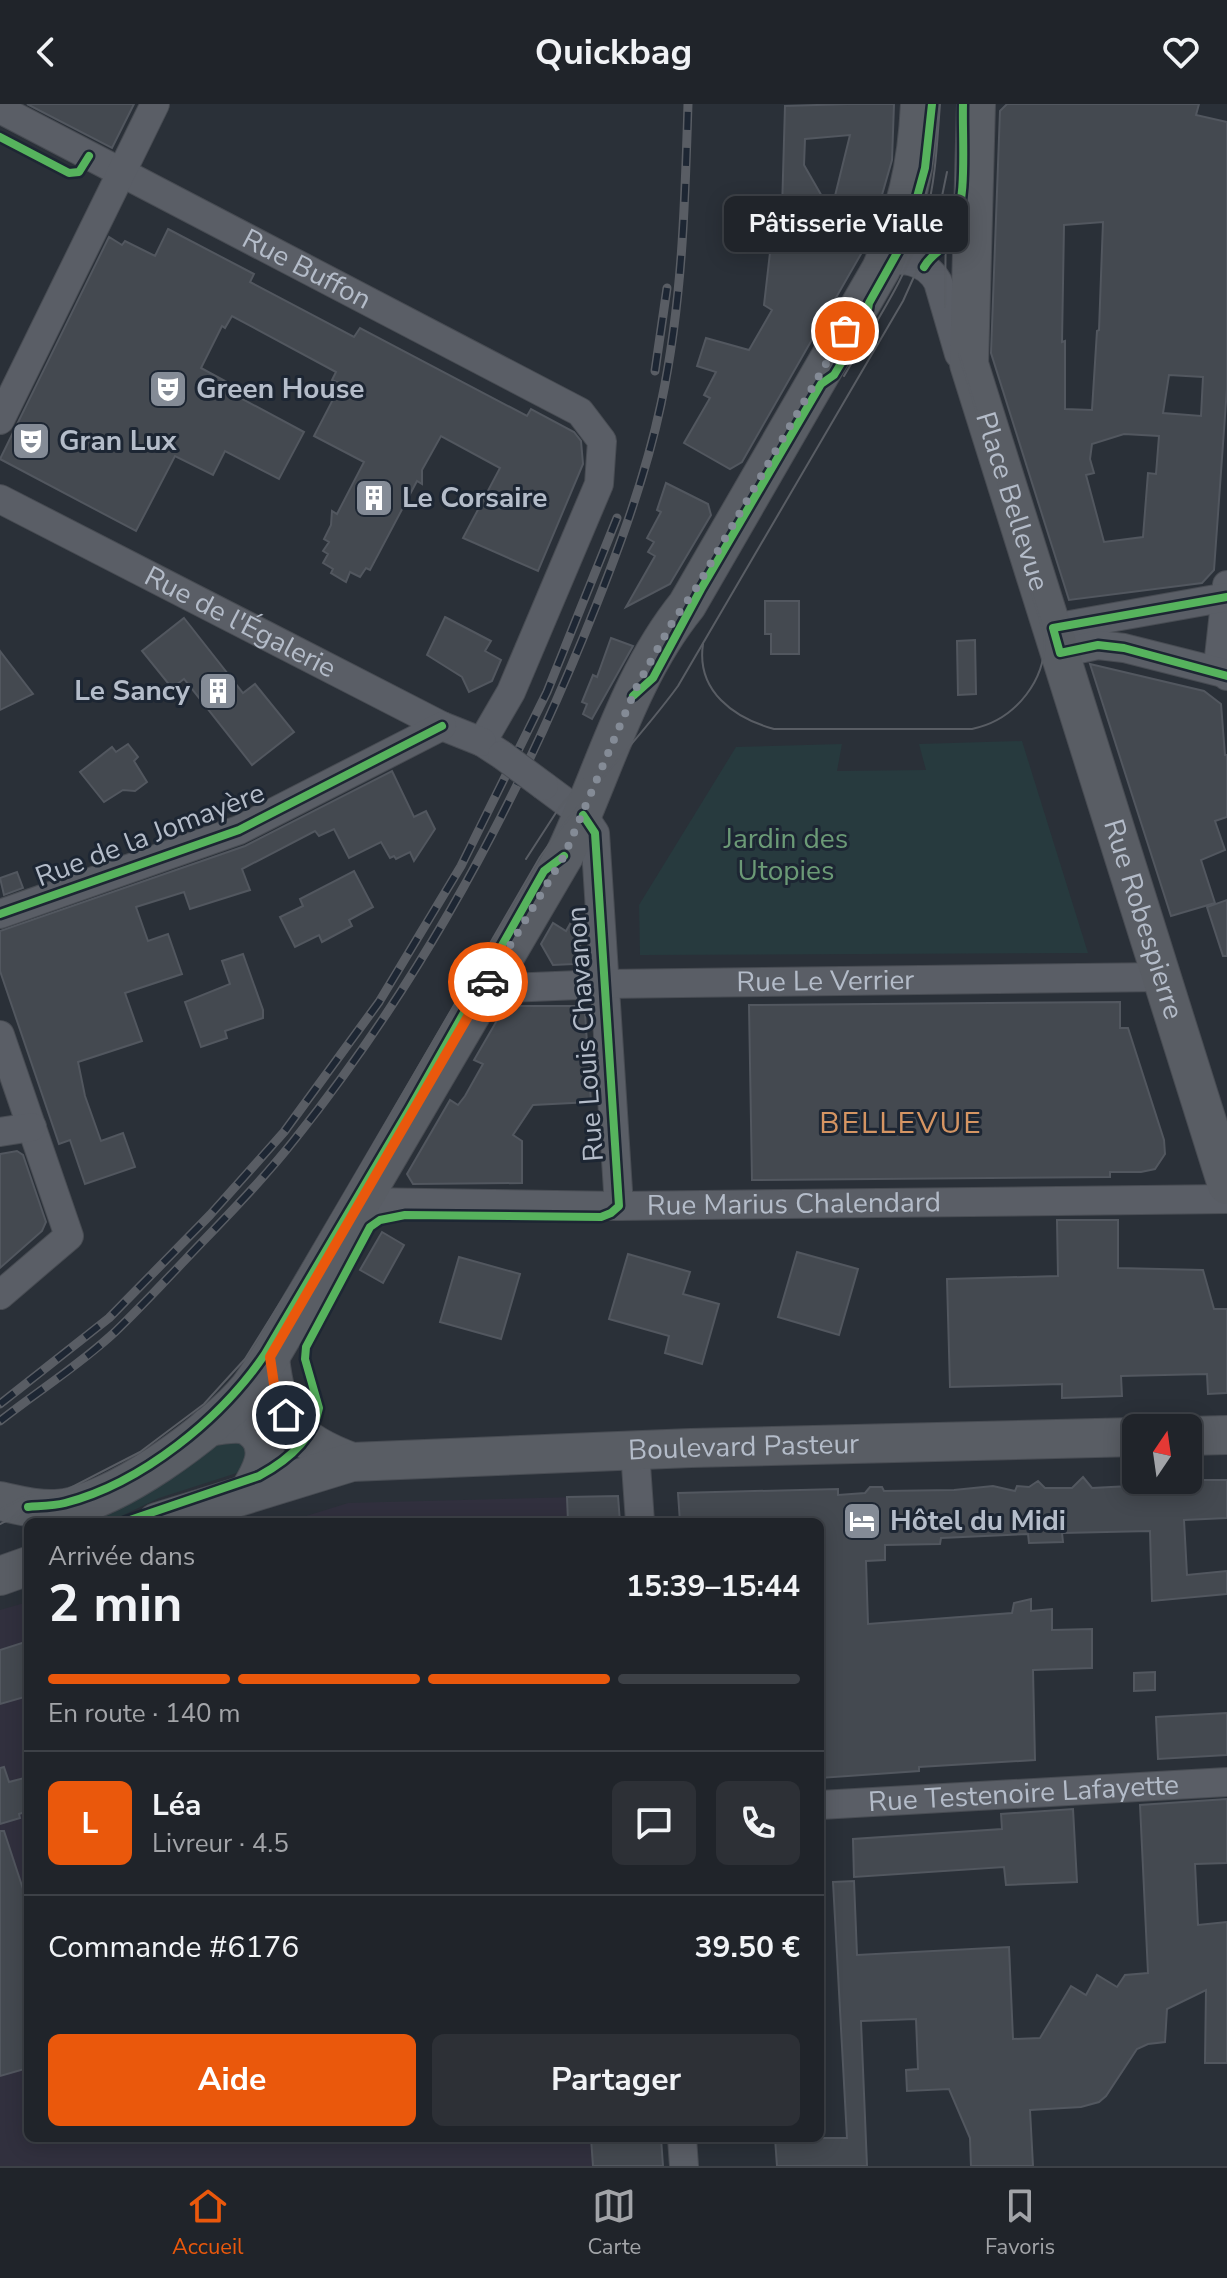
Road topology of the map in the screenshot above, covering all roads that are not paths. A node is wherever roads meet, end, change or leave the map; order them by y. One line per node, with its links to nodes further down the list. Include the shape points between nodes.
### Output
1 (155, 104): 5 (street)
2 (920, 104): 6 (main road, via 914,172)
3 (976, 104): 7 (main road, Place Bellevue)
4 (0, 109): 5 (street, Rue Buffon)
5 (122, 172): 8 (street); 15 (street, Rue Buffon, via 580,412 602,441 599,484)
6 (881, 269): 7 (street, via 903,260 926,268 938,282); 16 (main road, via 672,623 625,712)
7 (964, 359): 12 (main road, Place Bellevue)
8 (0, 420)
9 (0, 499): 14 (street, Rue de l'Égalerie)
10 (1227, 585): 11 (street)
11 (1227, 597): 12 (street); 13 (street, via 1219,657)
12 (1057, 640): 13 (street, via 1124,648); 18 (main road, Rue Robespierre)
13 (1227, 675)
14 (442, 726): 15 (street, Rue de l'Égalerie); 17 (street, Rue de la Jomayère, via 239,830)
15 (492, 748): 16 (street, Rue de l'Égalerie, bridge)
16 (583, 815): 19 (main road); 20 (street, Rue Louis Chavanon, via 595,833)
17 (0, 914)
18 (1164, 977): 20 (street, Rue Le Verrier); 24 (main road, Rue Robespierre)
19 (489, 981): 20 (street, Rue Le Verrier, via 500,987); 26 (main road)
20 (603, 984): 27 (street, Rue Louis Chavanon)
21 (0, 1035): 22 (street)
22 (32, 1127): 23 (street); 28 (street, via 69,1236)
23 (0, 1132)
24 (1227, 1185)
25 (1227, 1199): 27 (street, Rue Marius Chalendard)
26 (360, 1202): 27 (street, Rue Marius Chalendard); 29 (main road)
27 (619, 1206)
28 (0, 1295)
29 (270, 1357): 30 (main road, via 249,1389); 35 (main road, Boulevard Pasteur, via 276,1398 297,1433)
30 (208, 1427): 36 (main road, via 251,1426 262,1438 266,1454); 37 (main road, via 132,1483 96,1500 55,1509)
31 (1227, 1435): 32 (main road)
32 (1202, 1436)
33 (1122, 1437): 34 (main road, Boulevard Pasteur)
34 (635, 1451): 35 (main road, Boulevard Pasteur); 39 (street)
35 (352, 1462): 36 (main road, Boulevard Pasteur)
36 (249, 1492): 38 (main road, Boulevard Pasteur)
37 (0, 1501)
38 (169, 1518)
39 (640, 1518)
40 (24, 1567): 41 (main road)
41 (0, 1576)
42 (1227, 1782): 43 (street, Rue Testenoire Lafayette)
43 (824, 1805)
44 (682, 2142): 45 (street)
45 (684, 2166)

